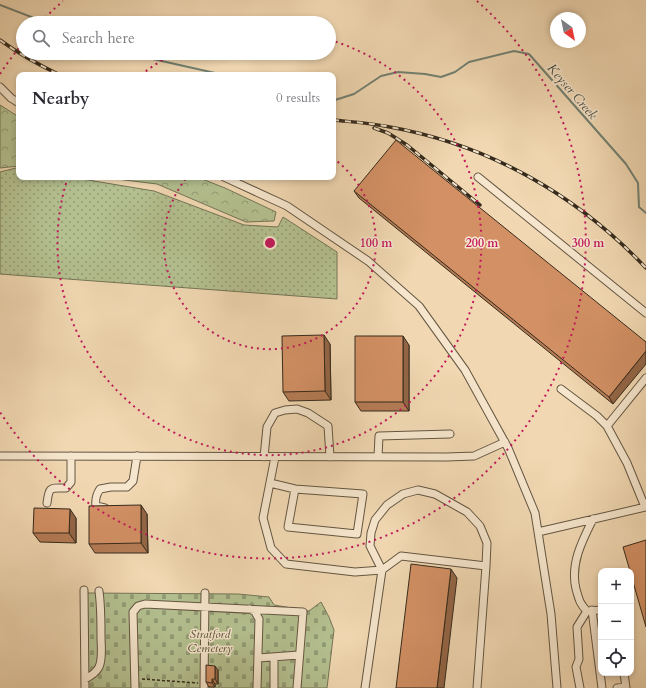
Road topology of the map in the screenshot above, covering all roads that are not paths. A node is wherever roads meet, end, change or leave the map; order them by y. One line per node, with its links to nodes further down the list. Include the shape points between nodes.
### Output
1 (0, 88): 2 (street)
2 (16, 101)
3 (478, 177): 5 (street)
4 (231, 180): 10 (street, via 287,206 368,261 419,306 465,370)
5 (646, 314)
6 (646, 378): 8 (street)
7 (561, 389): 8 (street)
8 (607, 426): 21 (street)
9 (450, 434): 17 (street, via 379,436)
10 (505, 442): 17 (street, via 474,456); 24 (street, via 535,513)
11 (0, 456): 12 (street)
12 (71, 456): 13 (street); 20 (street, via 71,482 66,488 50,489)
13 (137, 456): 14 (street); 22 (street, via 133,481 127,487 100,489 97,494 96,506)
14 (264, 457): 15 (street); 16 (street, via 267,427 275,414 297,409 328,426)
15 (275, 457): 16 (street); 18 (street)
16 (330, 457): 17 (street)
17 (378, 457)
18 (270, 483): 19 (street); 26 (street, via 263,518 271,548 286,564 355,572)
19 (295, 489): 19 (street, via 363,494 357,534 288,527)
20 (47, 503)
21 (646, 507): 23 (street)
22 (115, 508)
23 (593, 519): 24 (street); 33 (street, via 581,545 574,570 581,604)
24 (538, 532): 48 (street, via 551,614)
25 (486, 566): 26 (street, via 401,556); 26 (street, via 487,543 480,526 467,512 435,494 418,490 403,494 387,505 375,520 370,546); 47 (street)
26 (382, 570): 46 (street)
27 (84, 590): 38 (street)
28 (99, 592): 38 (street, via 101,657 96,672)
29 (205, 593): 30 (street)
30 (204, 607): 31 (street); 39 (street); 42 (street, via 146,604 138,606 133,612)
31 (250, 609): 34 (street, via 303,612); 36 (street, via 259,619)
32 (598, 610): 33 (street)
33 (590, 611): 49 (street, via 577,627 579,659 576,668); 50 (street)
34 (299, 655): 35 (street); 45 (street)
35 (274, 657): 36 (street); 44 (street)
36 (258, 658): 43 (street)
37 (624, 676): 40 (street)
38 (85, 679): 41 (street)
39 (204, 685)
40 (626, 687): 51 (street)
41 (85, 688)
42 (135, 688)
43 (257, 688)
44 (274, 688)
45 (297, 688)
46 (365, 688)
47 (477, 688)
48 (557, 688)
49 (580, 688)
50 (602, 688)
51 (617, 688)

